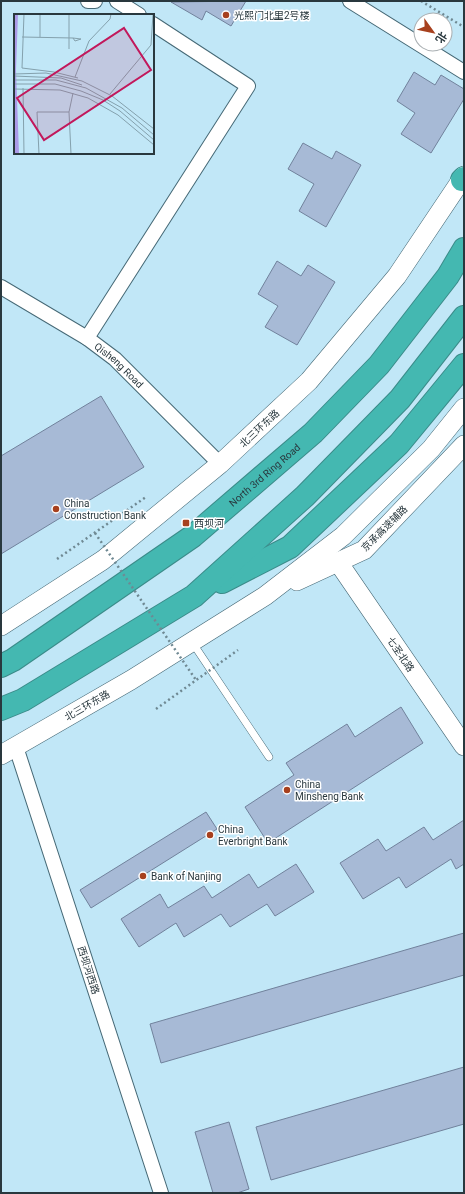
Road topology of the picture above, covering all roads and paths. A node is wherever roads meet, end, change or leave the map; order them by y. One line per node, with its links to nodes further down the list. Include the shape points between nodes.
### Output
1 (88, 1): 2 (street)
2 (95, 1)
3 (117, 1): 6 (street)
4 (350, 1): 9 (street)
5 (421, 1): 8 (path)
6 (137, 14)
7 (154, 25): 14 (street, via 248,86)
8 (464, 27)
9 (464, 72)
10 (463, 178): 18 (street, 北三环东路, via 397,276 309,381)
11 (464, 249): 28 (highway, North 3rd Ring Road, via 448,276 379,365 313,433 193,536)
12 (1, 287): 14 (street, Qisheng Road)
13 (464, 317): 23 (highway, via 400,400 305,496)
14 (87, 338): 18 (street, Qisheng Road, via 115,359)
15 (464, 365): 23 (highway, via 399,444 290,547)
16 (464, 408): 24 (street, 北三环东路, via 431,449 344,536)
17 (464, 445): 22 (street, 京承高速辅路, via 364,550)
18 (220, 464): 25 (street, 北三环东路, via 103,560)
19 (146, 497): 20 (path)
20 (95, 533): 21 (path); 29 (path, bridge)
21 (57, 558)
22 (338, 562): 24 (street, 京承高速辅路); 32 (street, 七圣北路)
23 (194, 596): 31 (highway, via 23,700)
24 (265, 596): 26 (street, 北三环东路)
25 (1, 626)
26 (192, 642): 33 (street, 北三环东路); 34 (lane)
27 (238, 650): 29 (path, bridge)
28 (1, 666)
29 (196, 680): 30 (path, bridge)
30 (156, 708)
31 (1, 709)
32 (464, 746)
33 (9, 751): 35 (street, 西坝河西路)
34 (268, 757)
35 (161, 1193)

